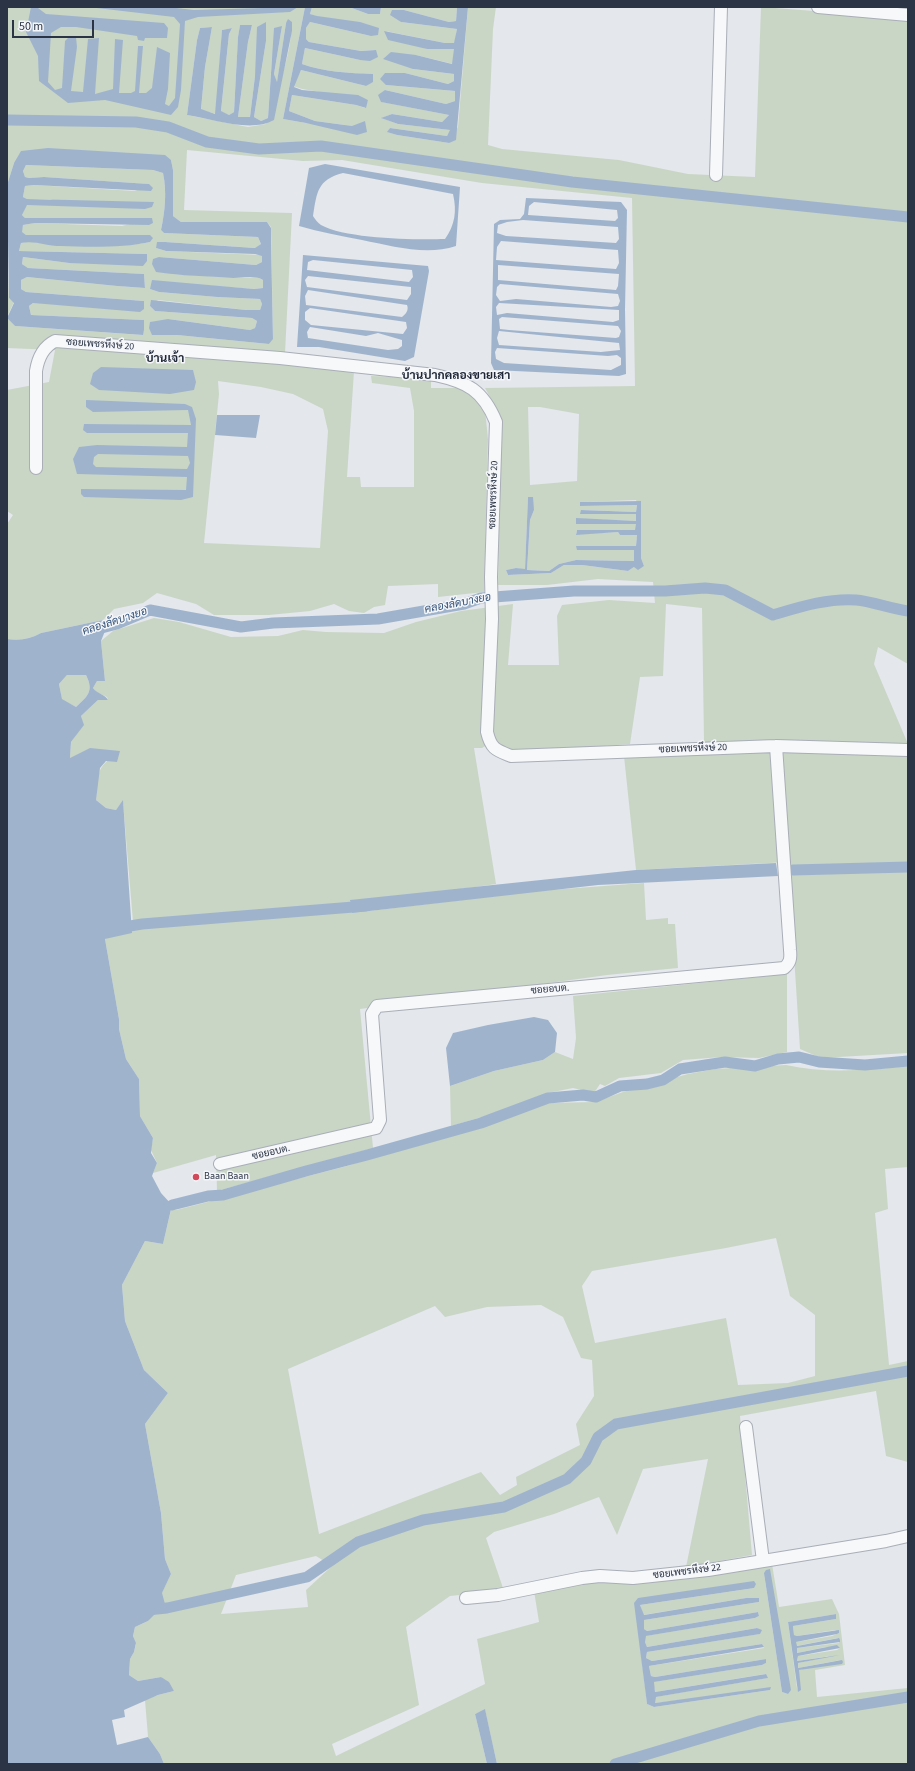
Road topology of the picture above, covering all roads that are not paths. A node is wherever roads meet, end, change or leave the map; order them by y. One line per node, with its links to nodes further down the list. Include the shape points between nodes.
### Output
1 (721, 7): 4 (street)
2 (818, 7): 3 (street)
3 (908, 15)
4 (716, 175)
5 (36, 468): 6 (street, ซอยเพชรหึงษ์ 20, via 36,370 43,351 47,345 55,341 280,358 456,379 475,390 490,406 496,422 487,732 490,743 497,751 511,756)
6 (776, 746): 7 (street, ซอยเพชรหึงษ์ 20); 8 (street, ซอยอบต., via 791,959 784,968 377,1006 372,1014 380,1120 376,1128)
7 (908, 750)
8 (220, 1164)
9 (746, 1428): 11 (street)
10 (908, 1536): 11 (street, ซอยเพชรหึงษ์ 22)
11 (763, 1561): 12 (street, ซอยเพชรหึงษ์ 22, via 633,1578 582,1578 498,1595)
12 (466, 1598)

